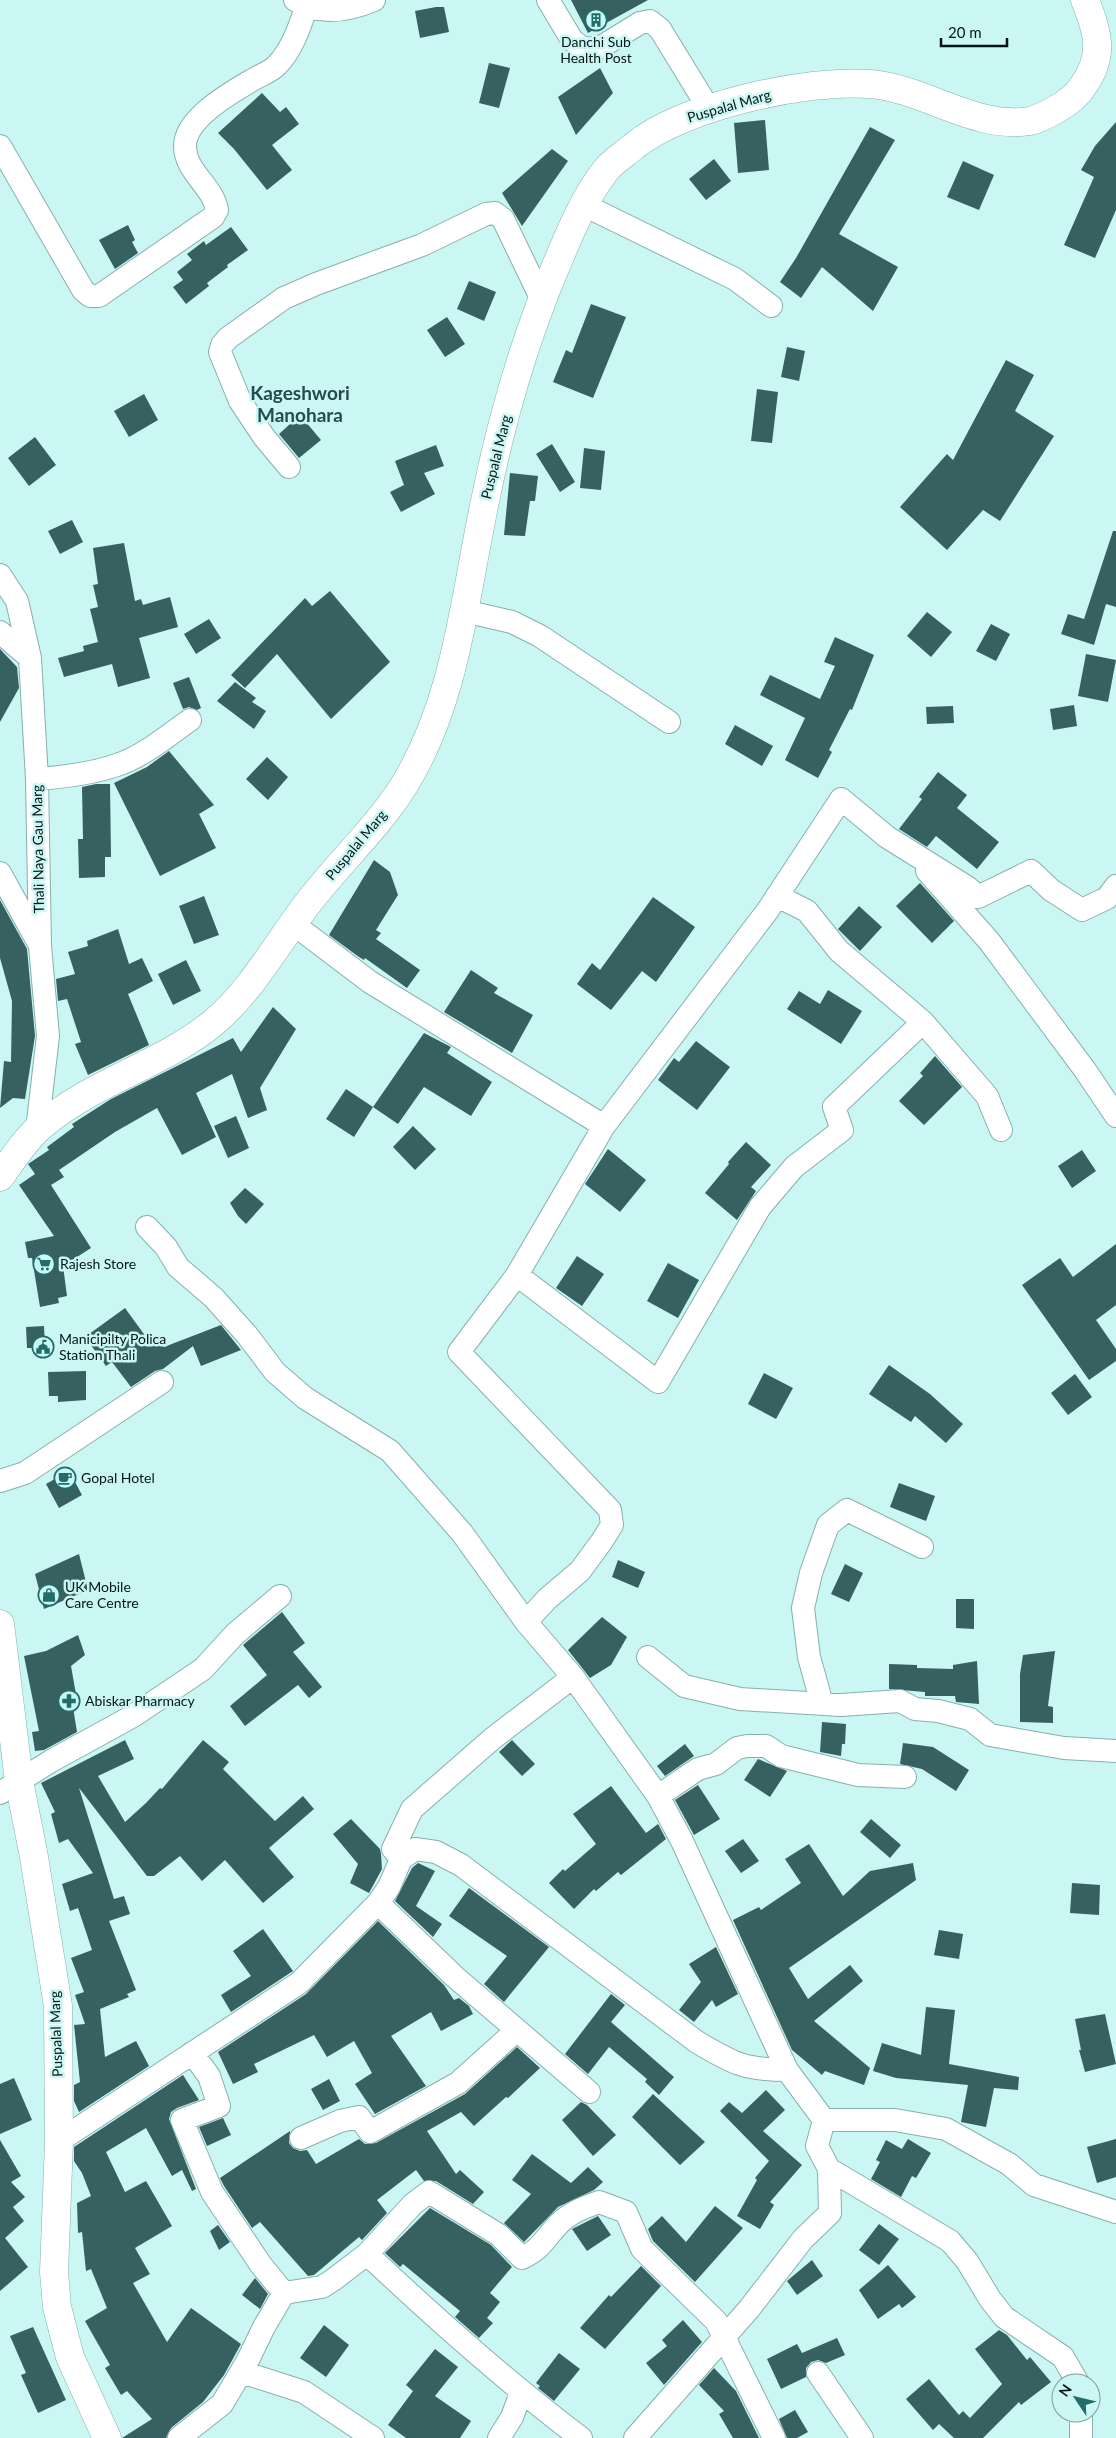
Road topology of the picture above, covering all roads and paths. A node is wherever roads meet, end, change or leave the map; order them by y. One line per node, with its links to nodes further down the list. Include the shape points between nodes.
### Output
1 (374, 0): 4 (street, via 332,12)
2 (548, 0): 5 (street, via 572,40 584,49 601,47 640,23 650,21 660,29)
3 (1085, 0): 5 (main road, Puspalal Marg, via 1095,25 1098,44 1094,67 1081,91 1062,106 1033,120 1005,121 977,115 896,88 868,84 765,94)
4 (300, 3): 6 (street, via 298,31 277,66 232,92 195,121 186,134 185,148 192,169 216,202 217,210 213,217 99,296 90,296 83,290)
5 (709, 109): 7 (main road, Puspalal Marg, via 640,141 607,168)
6 (0, 146)
7 (584, 205): 8 (main road, Puspalal Marg); 9 (street, via 735,279)
8 (542, 300): 10 (street, via 503,219 495,213 284,298 228,338 220,352 240,401); 12 (main road, Puspalal Marg, via 518,371 484,501)
9 (771, 306)
10 (289, 468)
11 (0, 575): 14 (street, Thali Naya Gau Marg, via 17,601)
12 (464, 611): 16 (street, via 512,622 540,636); 22 (main road, Puspalal Marg, via 440,710 422,754 376,825)
13 (0, 632): 14 (street)
14 (30, 658): 17 (street, Thali Naya Gau Marg)
15 (190, 720): 17 (street, via 119,765 78,776)
16 (669, 722)
17 (37, 779): 23 (street, Thali Naya Gau Marg)
18 (910, 852): 20 (street, via 978,897 1031,870 1051,890 1082,910 1107,898); 21 (street, via 841,799); 25 (street, via 989,941)
19 (0, 873): 23 (street)
20 (1116, 886)
21 (777, 896): 24 (street, via 807,910 839,951); 26 (street)
22 (292, 923): 26 (street, via 370,982); 27 (main road, Puspalal Marg, via 236,1001 212,1024 91,1092)
23 (40, 946): 27 (street, Thali Naya Gau Marg, via 48,1036)
24 (923, 1022): 28 (street, via 987,1096); 31 (street, via 834,1107 842,1130 794,1167 760,1208 658,1382)
25 (1116, 1116)
26 (604, 1126): 31 (street)
27 (36, 1130): 29 (main road, Puspalal Marg)
28 (1001, 1130)
29 (0, 1177)
30 (147, 1226): 36 (street, via 178,1267 214,1298 275,1372 305,1398 390,1451 462,1533)
31 (517, 1275): 36 (street, via 459,1352 610,1510 612,1525 580,1571)
32 (162, 1382): 33 (street, via 25,1473)
33 (0, 1481)
34 (922, 1547): 40 (street, via 847,1510 828,1525 803,1608 809,1657)
35 (280, 1596): 43 (street, via 235,1634 203,1668 133,1716)
36 (526, 1622): 39 (street)
37 (0, 1624): 43 (main road, Puspalal Marg)
38 (648, 1657): 40 (street, via 684,1686 740,1699)
39 (573, 1677): 44 (street); 45 (street, via 492,1739 412,1808 393,1849)
40 (822, 1704): 41 (street, via 900,1701 915,1709 970,1719 990,1735 1054,1747)
41 (1116, 1751)
42 (905, 1777): 44 (street, via 858,1775 781,1756 766,1746 747,1746 738,1748 716,1764 698,1769)
43 (10, 1787): 53 (main road, Puspalal Marg, via 34,1857 58,2006)
44 (658, 1796): 49 (street, via 682,1841)
45 (401, 1859): 46 (street); 49 (street, via 415,1849 436,1852 461,1865 697,2042 725,2059 756,2070)
46 (378, 1904): 47 (street); 48 (street, via 299,1983)
47 (517, 2030): 50 (street); 52 (street, via 458,2083 370,2132 359,2117 340,2121)
48 (192, 2053): 53 (street); 57 (street, via 209,2076 220,2106 182,2120 212,2192)
49 (787, 2070): 51 (street)
50 (589, 2092)
51 (824, 2120): 54 (street, via 817,2146); 55 (street, via 895,2120 946,2129 1009,2164 1034,2185)
52 (301, 2138)
53 (59, 2141): 64 (main road, Puspalal Marg, via 54,2272 57,2307 70,2357)
54 (828, 2169): 58 (street, via 830,2213 802,2239 748,2309); 60 (street, via 950,2241 1004,2317 1063,2357)
55 (1116, 2212)
56 (367, 2254): 57 (street, via 322,2287); 58 (street, via 413,2204 429,2192 499,2235 522,2258 538,2250 556,2226 575,2211 599,2202 626,2212 642,2249 716,2320); 62 (street)
57 (284, 2293): 65 (street, via 222,2404)
58 (723, 2335): 69 (street, via 673,2398); 70 (street)
59 (818, 2373): 71 (street)
60 (1072, 2373)
61 (248, 2374): 66 (street, via 304,2392)
62 (521, 2393): 67 (street); 68 (street)
63 (1081, 2423): 72 (street)
64 (107, 2438)
65 (179, 2438)
66 (373, 2438)
67 (499, 2438)
68 (581, 2438)
69 (635, 2438)
70 (774, 2438)
71 (862, 2438)
72 (1081, 2438)

